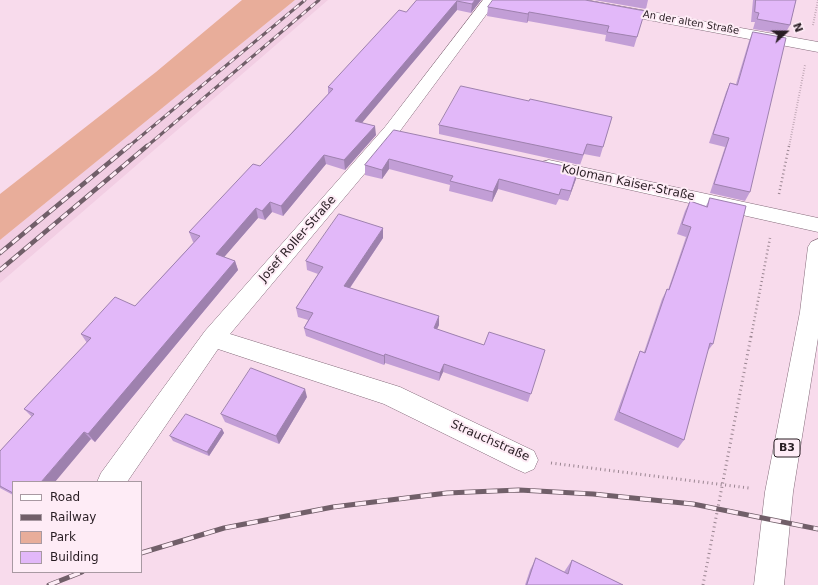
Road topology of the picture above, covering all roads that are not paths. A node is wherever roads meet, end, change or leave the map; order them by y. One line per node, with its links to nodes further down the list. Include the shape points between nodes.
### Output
1 (490, 0): 8 (street, Josef Roller-Straße, via 399,132)
2 (564, 0): 3 (street, An der alten Straße)
3 (813, 46)
4 (529, 161): 5 (street, Koloman Kaiser-Straße)
5 (818, 225)
6 (818, 247): 7 (street, B3)
7 (815, 313): 11 (street, B3, via 779,492)
8 (213, 338): 9 (street, Strauchstraße, via 391,395); 10 (street, Josef Roller-Straße)
9 (525, 460)
10 (112, 481)
11 (769, 585)

